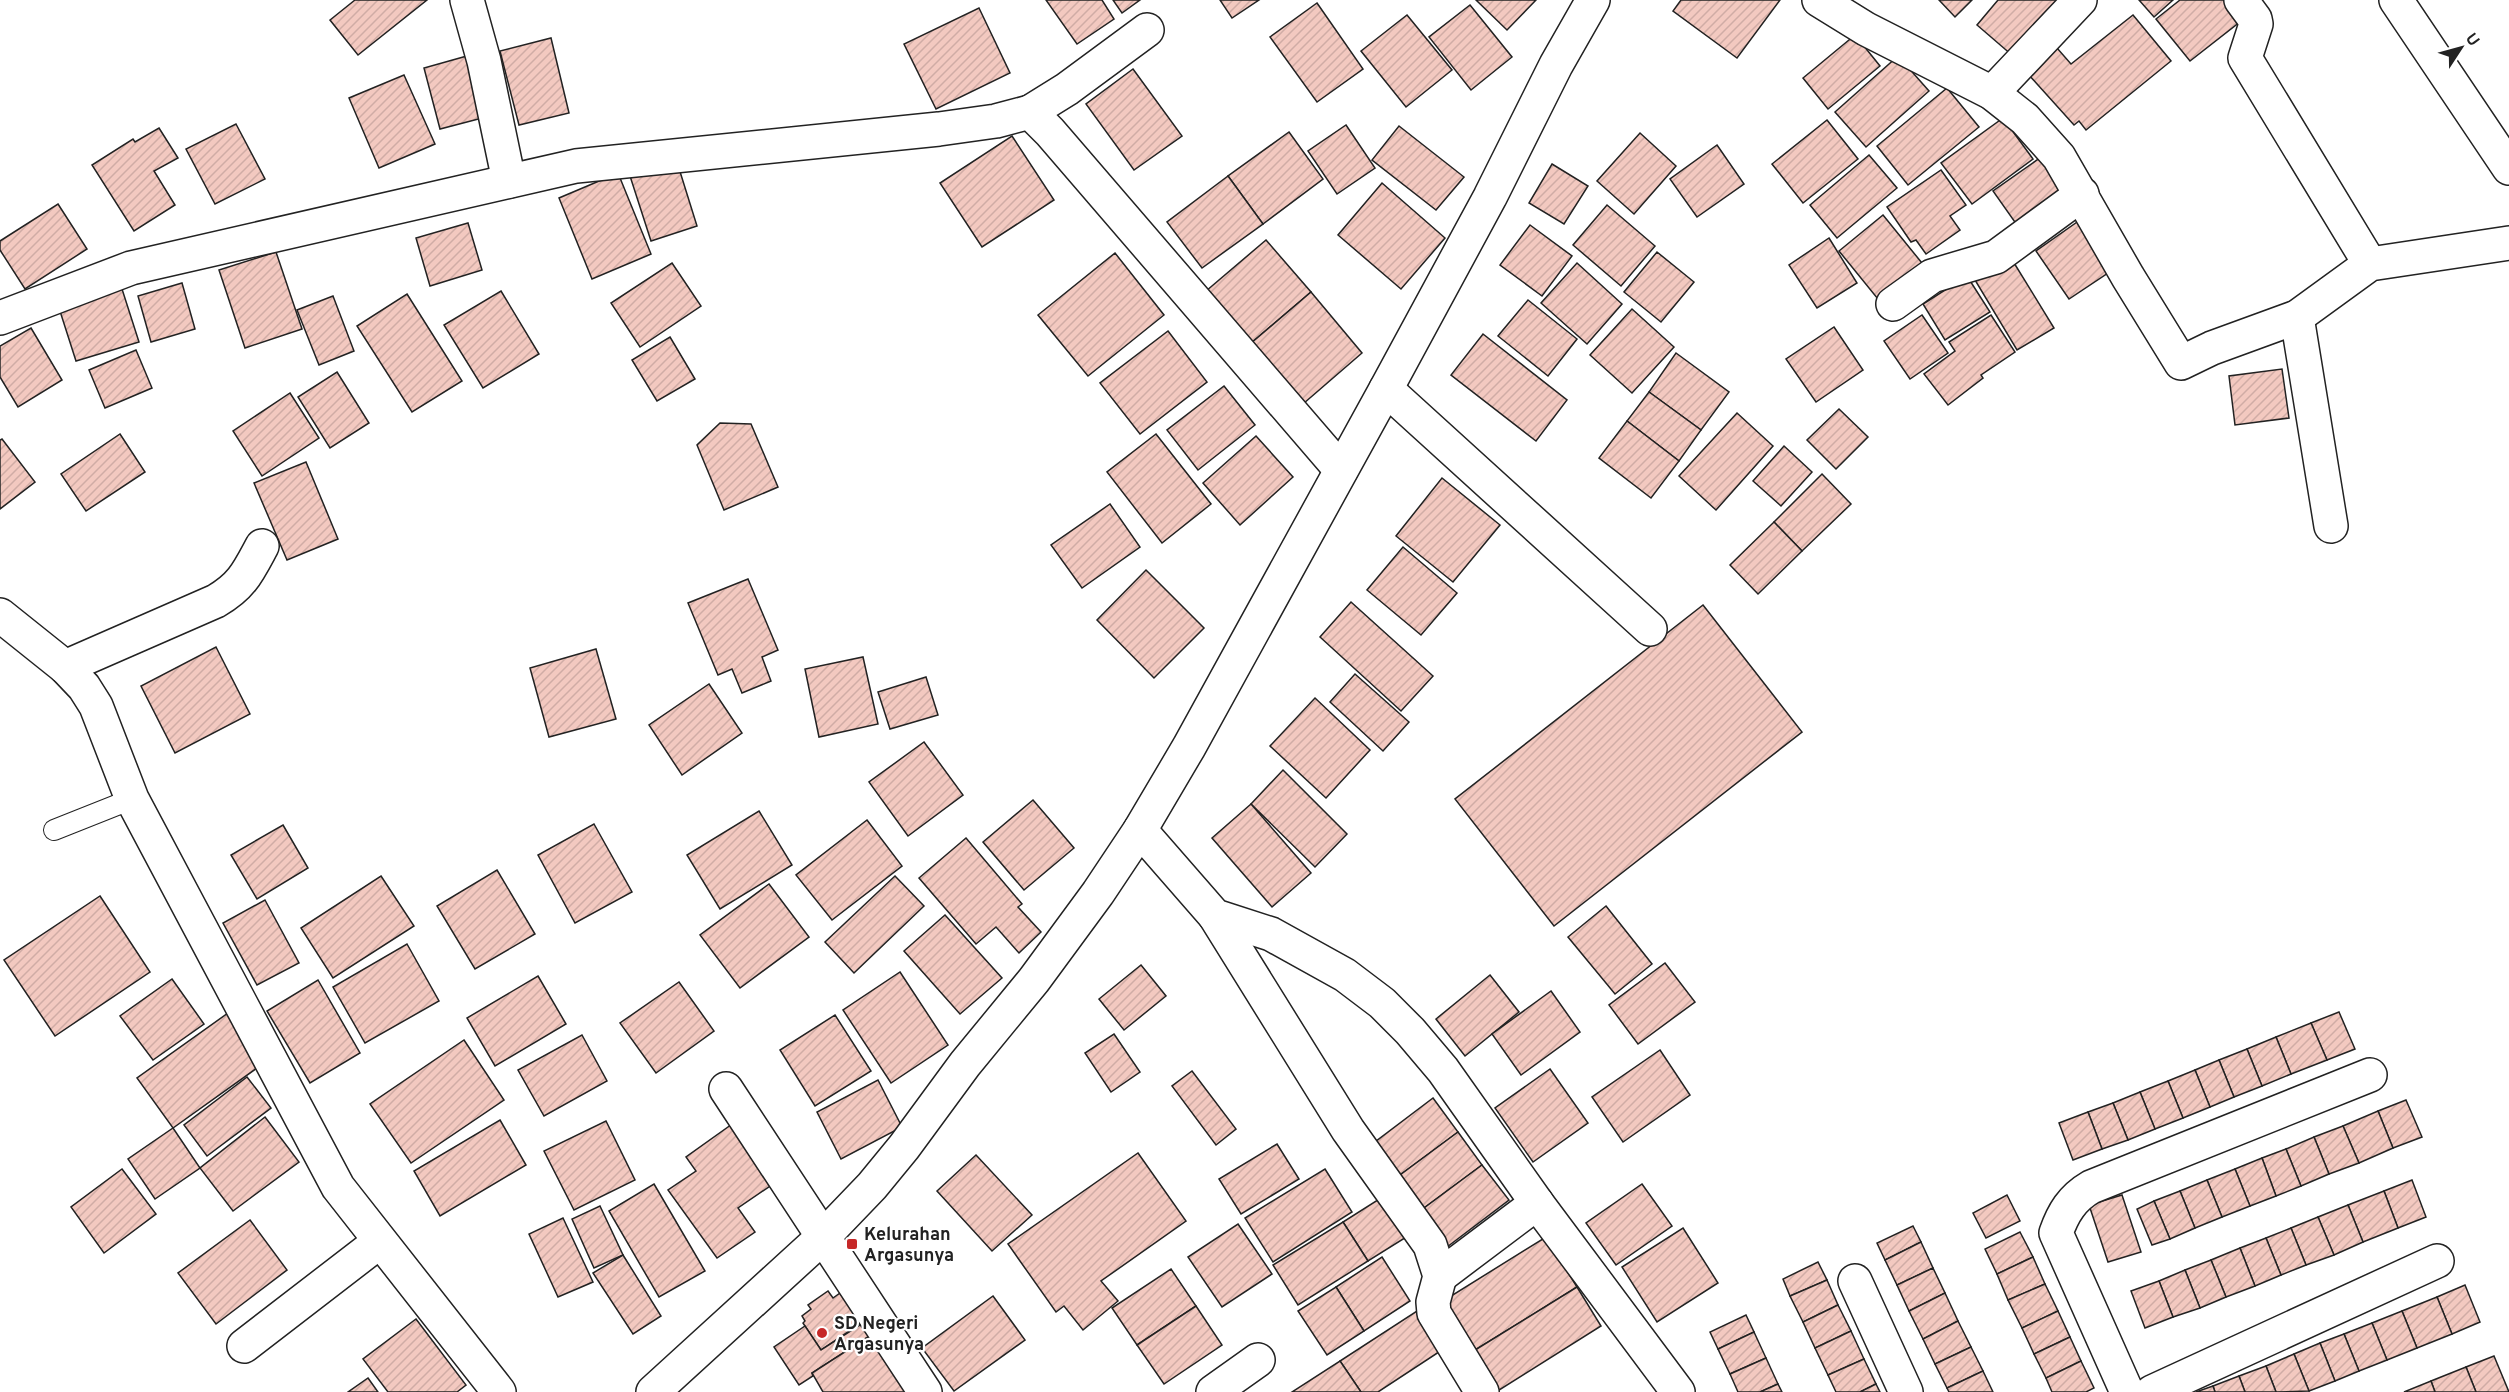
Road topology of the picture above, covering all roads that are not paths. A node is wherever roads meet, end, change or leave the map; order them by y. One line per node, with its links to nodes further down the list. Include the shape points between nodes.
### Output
1 (467, 0): 11 (street)
2 (1593, 0): 18 (street)
3 (1819, 0): 8 (street, via 1866,29)
4 (2080, 0): 8 (street)
5 (2241, 0): 14 (street, via 2256,24 2245,58)
6 (2396, 0): 10 (street)
7 (1147, 30): 9 (street)
8 (1992, 93): 12 (street, via 2006,101 2043,138)
9 (1030, 112): 11 (street, via 939,129 576,166); 19 (street)
10 (2509, 168)
11 (509, 181): 17 (street, via 131,268)
12 (2082, 194): 15 (street, via 1996,257 1932,276); 16 (street, via 2181,363)
13 (2509, 243): 14 (street)
14 (2370, 264): 16 (street)
15 (1893, 304)
16 (2297, 317): 20 (street)
17 (0, 318)
18 (1386, 389): 19 (street); 23 (street)
19 (1341, 470): 27 (street)
20 (2331, 526)
21 (262, 546): 24 (street, via 234,590)
22 (0, 615): 24 (street)
23 (1650, 629)
24 (65, 667): 25 (street, via 96,706)
25 (132, 799): 26 (lane); 33 (street, via 338,1187)
26 (54, 830)
27 (1140, 830): 28 (street); 32 (street, via 1067,937 904,1147)
28 (1215, 916): 31 (street, via 1271,934 1345,975 1382,1003 1443,1070); 35 (street, via 1348,1130 1430,1245)
29 (2370, 1075): 46 (street, via 2091,1187 2072,1201 2056,1233)
30 (726, 1089): 32 (street)
31 (1537, 1203): 35 (street); 44 (street)
32 (824, 1236): 40 (street); 41 (street)
33 (379, 1242): 37 (street); 39 (street)
34 (2436, 1261): 47 (street)
35 (1440, 1276): 43 (street, via 1434,1313)
36 (1855, 1281): 45 (street)
37 (244, 1346)
38 (1258, 1360): 42 (street)
39 (499, 1392)
40 (654, 1392)
41 (925, 1392)
42 (1213, 1392)
43 (1482, 1392)
44 (1678, 1392)
45 (1906, 1392)
46 (2127, 1392)
47 (2152, 1392)

